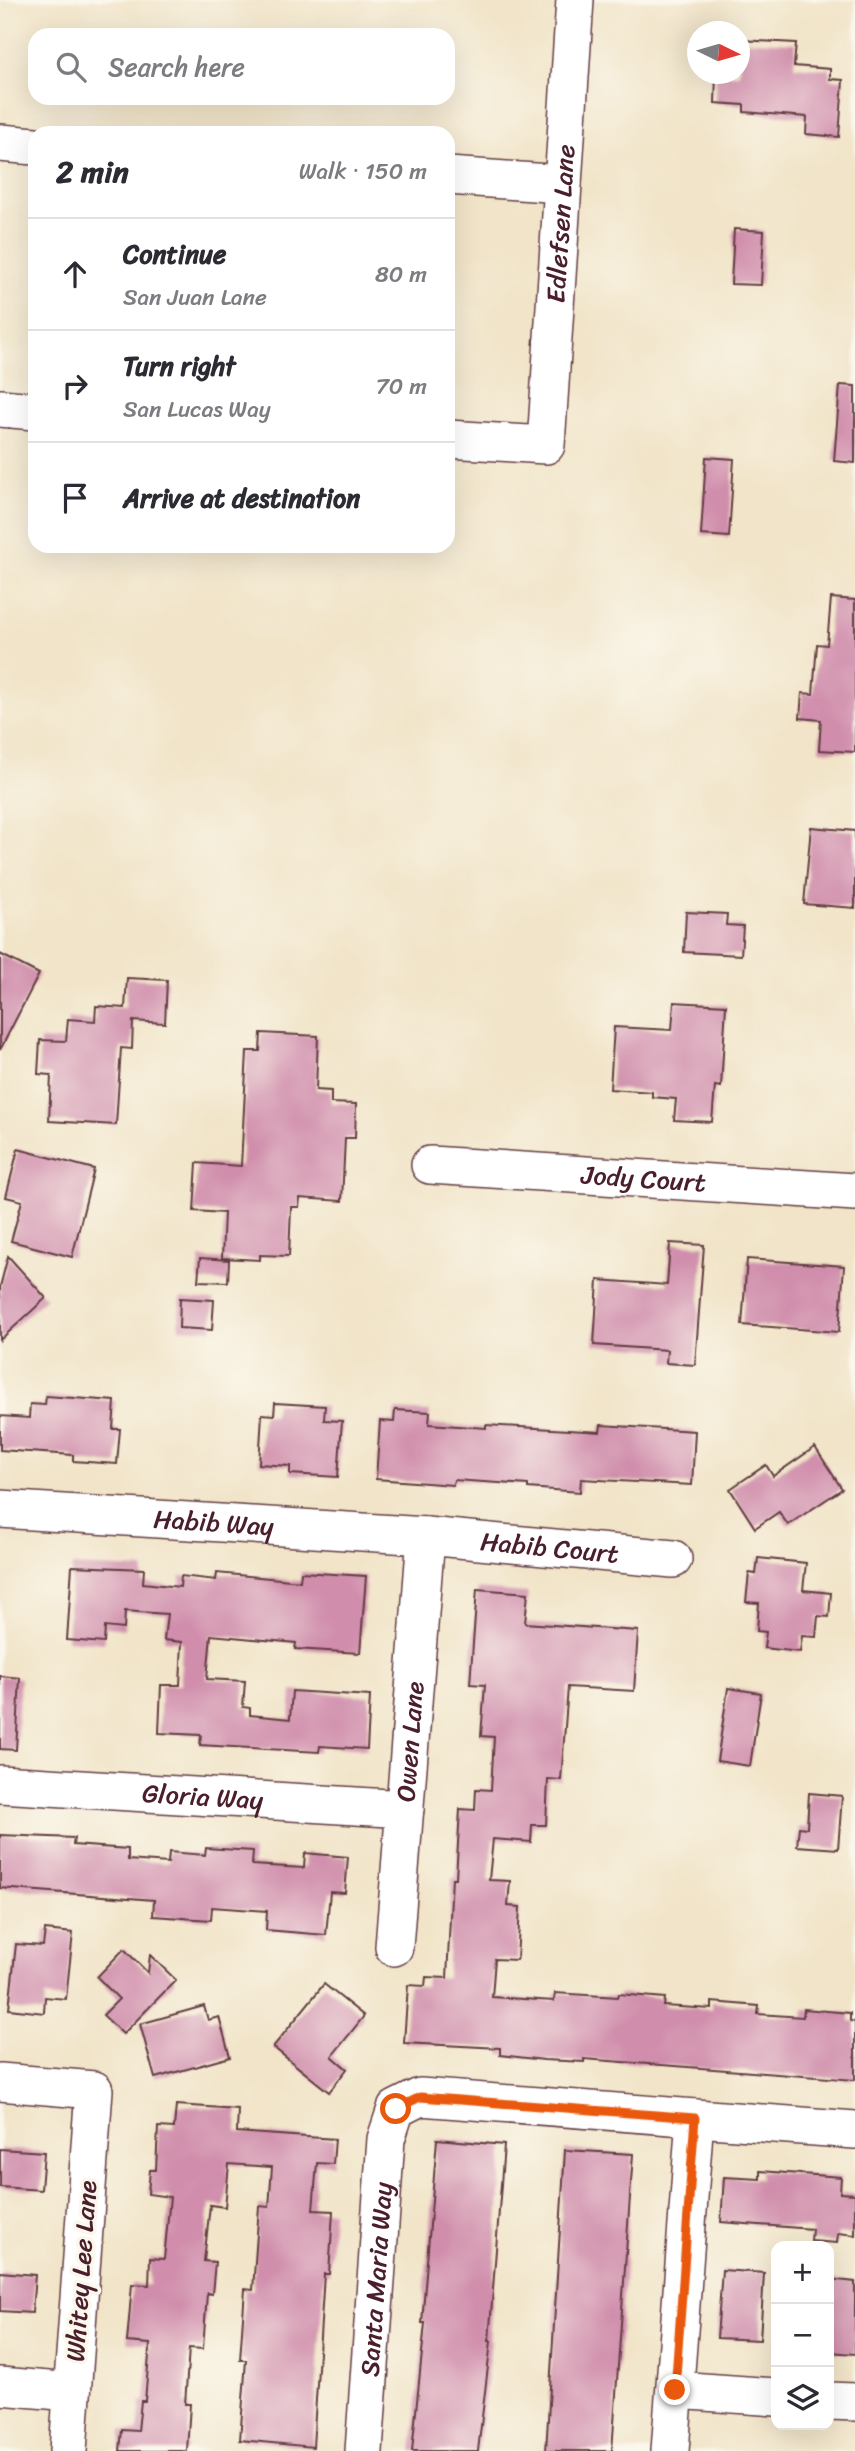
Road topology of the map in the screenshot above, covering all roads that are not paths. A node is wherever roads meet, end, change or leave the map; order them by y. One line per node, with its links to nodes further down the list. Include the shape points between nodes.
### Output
1 (575, 0): 5 (street, Edlefsen Lane)
2 (0, 143): 3 (street)
3 (28, 145)
4 (455, 176): 5 (street)
5 (563, 184): 8 (street, Edlefsen Lane, via 546,445)
6 (0, 408): 7 (street)
7 (28, 410)
8 (455, 439)
9 (430, 1165): 10 (street, Jody Court)
10 (855, 1192)
11 (0, 1509): 12 (street, Habib Way)
12 (426, 1536): 13 (street, Habib Court); 15 (street, Owen Lane)
13 (673, 1559)
14 (0, 1784): 15 (street, Gloria Way)
15 (405, 1809): 16 (street, Owen Lane)
16 (394, 1947)
17 (0, 2082): 22 (street, Whitey Lee Lane, via 94,2090)
18 (695, 2118): 19 (street); 21 (street); 27 (street, Santa Maria Way, via 420,2097 396,2109 386,2139)
19 (855, 2130)
20 (0, 2386): 22 (street)
21 (675, 2390): 23 (street); 28 (street)
22 (72, 2392): 26 (street, Whitey Lee Lane)
23 (771, 2397)
24 (834, 2401): 25 (street)
25 (855, 2402)
26 (68, 2451)
27 (364, 2451)
28 (670, 2451)

